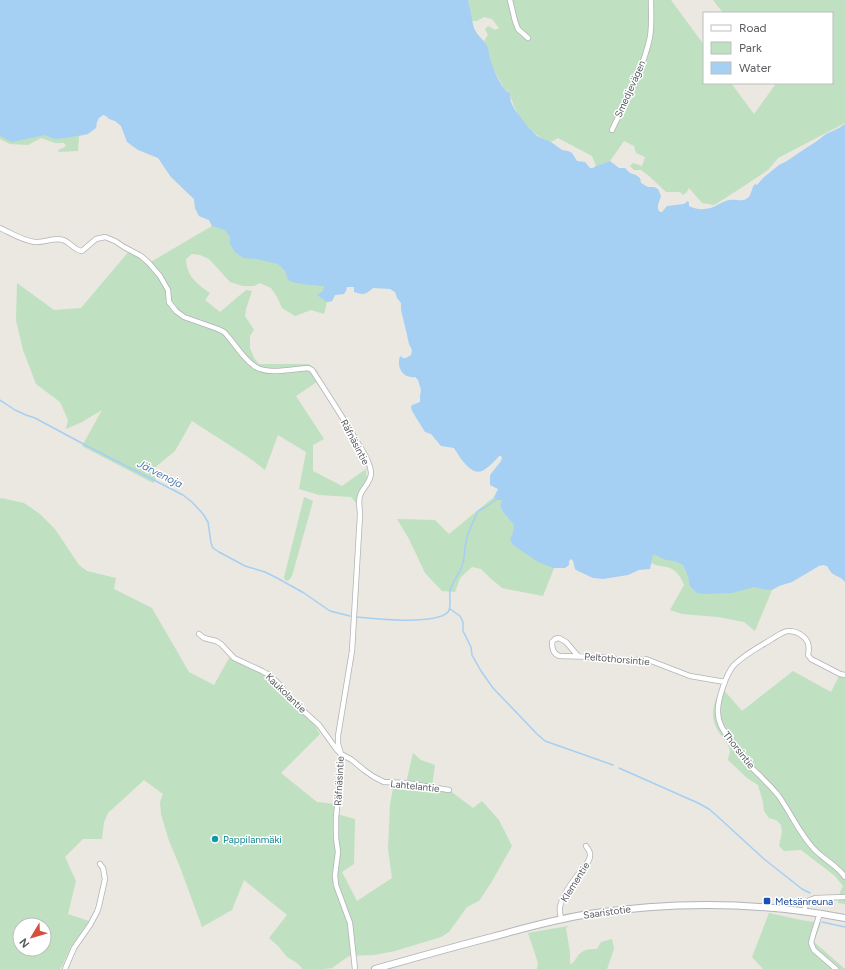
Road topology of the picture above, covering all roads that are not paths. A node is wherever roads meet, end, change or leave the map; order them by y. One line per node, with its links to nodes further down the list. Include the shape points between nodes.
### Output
1 (510, 0): 3 (street, via 518,29)
2 (651, 0): 4 (street, Smedjevägen, via 650,37 638,76)
3 (528, 38)
4 (612, 130)
5 (0, 228): 10 (street, Räfnäsintie, via 24,240 64,240 82,251 96,238 115,240 141,256 160,276 176,311 184,318 224,332 252,365 268,371 308,368 312,370 360,448 371,474 359,497 352,651 338,736)
6 (199, 634): 10 (street, Kaukolantie, via 221,644 234,658 271,676 290,699 319,725)
7 (578, 656): 7 (street, Peltothorsintie, via 555,654 552,642 559,638); 9 (street, Peltothorsintie, via 626,661 646,659 690,676)
8 (845, 675): 9 (street, Thorsintie, via 811,659 804,638 793,631 788,631 741,658)
9 (724, 682): 14 (street, Thorsintie, via 718,710 722,729 740,754 779,796 814,850)
10 (341, 754): 11 (street, Lahtelantie, via 384,782); 21 (street, Räfnäsintie, via 335,874 336,885 350,923)
11 (449, 790)
12 (586, 846): 19 (street, Klementie, via 590,858 563,899 559,908)
13 (100, 864): 20 (street, via 105,879 97,912 74,948)
14 (845, 877)
15 (845, 897): 16 (street, via 812,899 807,901)
16 (804, 911): 17 (main road, Saaristotie); 19 (main road, Saaristotie, via 769,907 679,905 588,914)
17 (820, 913): 18 (main road, Saaristotie); 23 (street, via 811,944 814,950)
18 (845, 918)
19 (561, 920): 22 (main road, Saaristotie)
20 (65, 969)
21 (355, 969)
22 (375, 969)
23 (836, 969)

